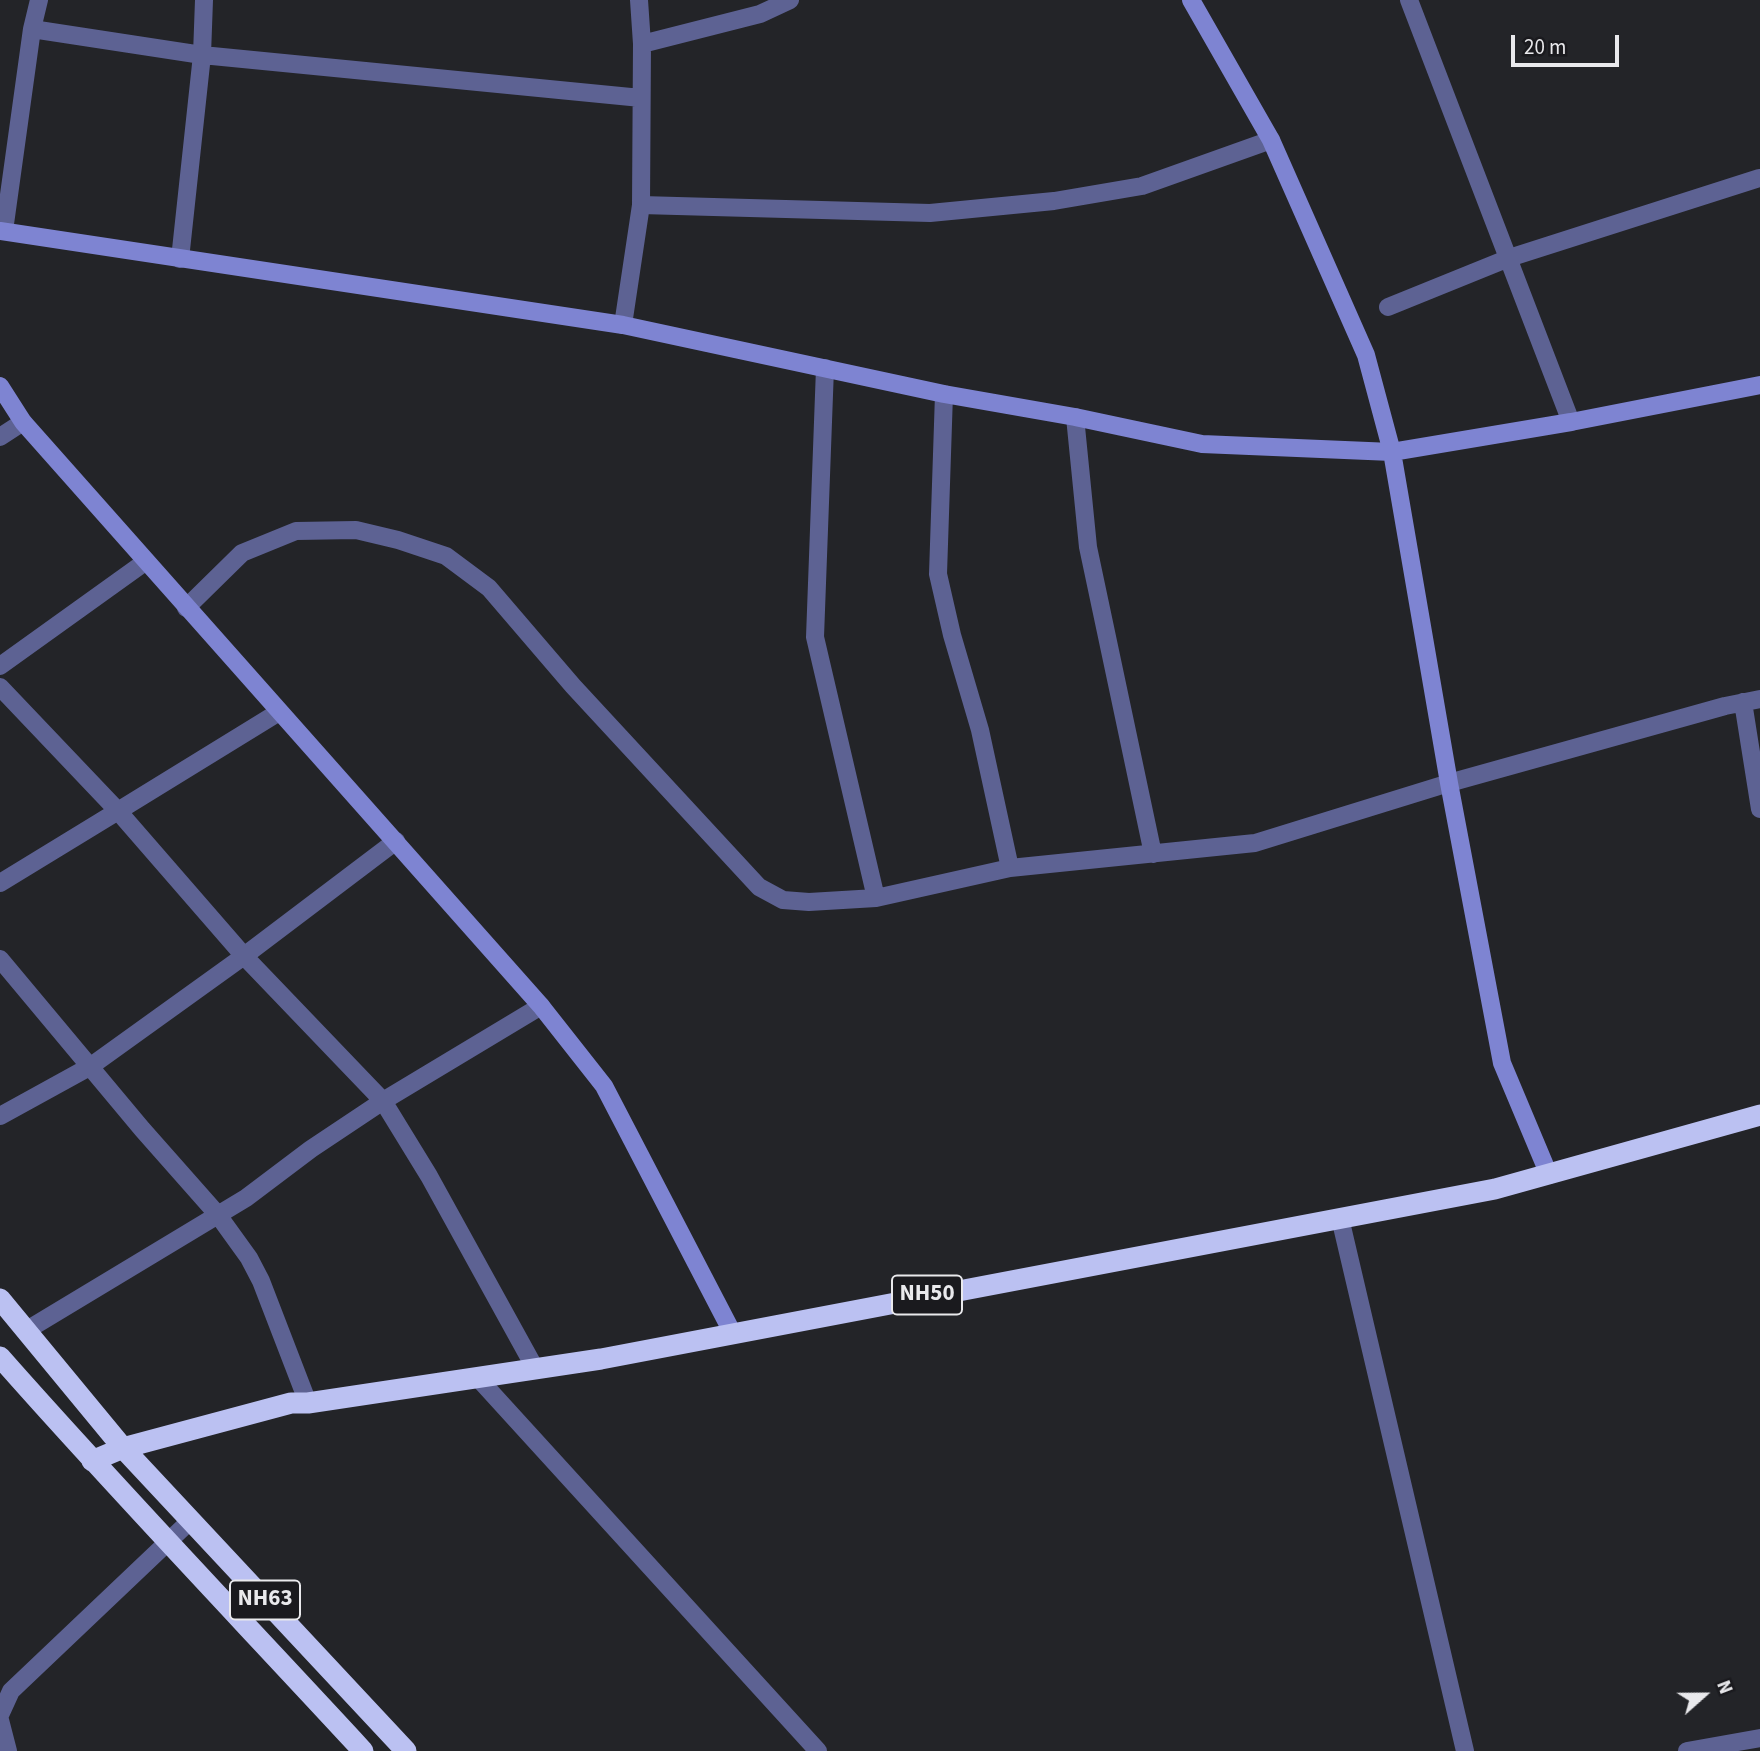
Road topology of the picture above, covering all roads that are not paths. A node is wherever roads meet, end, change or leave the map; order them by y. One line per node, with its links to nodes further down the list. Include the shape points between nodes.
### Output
1 (39, 0): 7 (street)
2 (204, 0): 9 (street)
3 (639, 0): 8 (street)
4 (790, 0): 8 (street, via 760,14)
5 (1191, 0): 11 (street)
6 (1409, 0): 15 (street)
7 (32, 29): 9 (street); 14 (street)
8 (642, 44): 10 (street)
9 (202, 55): 10 (street); 16 (street)
10 (641, 98): 13 (street)
11 (1271, 140): 13 (street, via 1142,186 1054,201 930,212); 27 (street, via 1366,355)
12 (1759, 178): 15 (street)
13 (641, 205): 18 (street)
14 (2, 231): 16 (street)
15 (1509, 258): 17 (street); 25 (street)
16 (180, 259): 18 (street)
17 (1388, 307)
18 (623, 326): 19 (street)
19 (825, 368): 22 (street); 41 (street, via 815,637)
20 (1760, 384): 25 (street)
21 (0, 386): 24 (street)
22 (944, 394): 23 (street); 39 (street, via 939,574)
23 (1075, 417): 27 (street, via 1202,444); 38 (street, via 1088,547)
24 (23, 422): 26 (street); 28 (street)
25 (1571, 422): 27 (street)
26 (0, 436)
27 (1392, 452): 34 (street)
28 (145, 562): 29 (street); 30 (street)
29 (186, 608): 33 (street); 41 (street, via 242,554 296,531 356,530 446,556 489,588 759,887 783,900)
30 (0, 666)
31 (0, 687): 36 (street)
32 (1751, 701): 34 (street); 35 (street)
33 (279, 712): 36 (street); 37 (street)
34 (1449, 783): 38 (street, via 1255,843); 49 (street, via 1502,1063)
35 (1760, 809)
36 (118, 811): 40 (street); 42 (street)
37 (396, 841): 42 (street); 44 (street)
38 (1153, 854): 39 (street)
39 (1010, 868): 41 (street)
40 (0, 883)
41 (876, 898)
42 (244, 956): 45 (street); 46 (street)
43 (0, 959): 45 (street)
44 (541, 1006): 46 (street); 54 (street, via 604,1086)
45 (91, 1066): 48 (street); 50 (street)
46 (383, 1101): 50 (street); 56 (street)
47 (1760, 1115): 49 (highway, NH50)
48 (0, 1116)
49 (1549, 1175): 51 (highway, NH50)
50 (218, 1215): 53 (street); 58 (street, via 261,1281)
51 (1340, 1218): 54 (highway, NH50); 70 (street)
52 (0, 1299): 53 (highway, NH63)
53 (27, 1330): 59 (highway, NH63)
54 (732, 1332): 56 (highway, NH50)
55 (0, 1357): 60 (highway, NH63)
56 (536, 1370): 57 (highway, NH50)
57 (478, 1378): 58 (highway, NH50); 69 (street)
58 (307, 1402): 59 (highway, NH50)
59 (123, 1448): 60 (highway, NH50); 61 (highway, NH63)
60 (92, 1461): 62 (highway, NH63)
61 (191, 1520): 62 (street); 68 (highway, NH63)
62 (169, 1541): 63 (street, via 11,1691); 67 (highway, NH63)
63 (0, 1714)
64 (0, 1720): 66 (street)
65 (1760, 1738): 71 (street)
66 (9, 1751)
67 (363, 1751)
68 (406, 1751)
69 (818, 1751)
70 (1465, 1751)
71 (1687, 1751)

